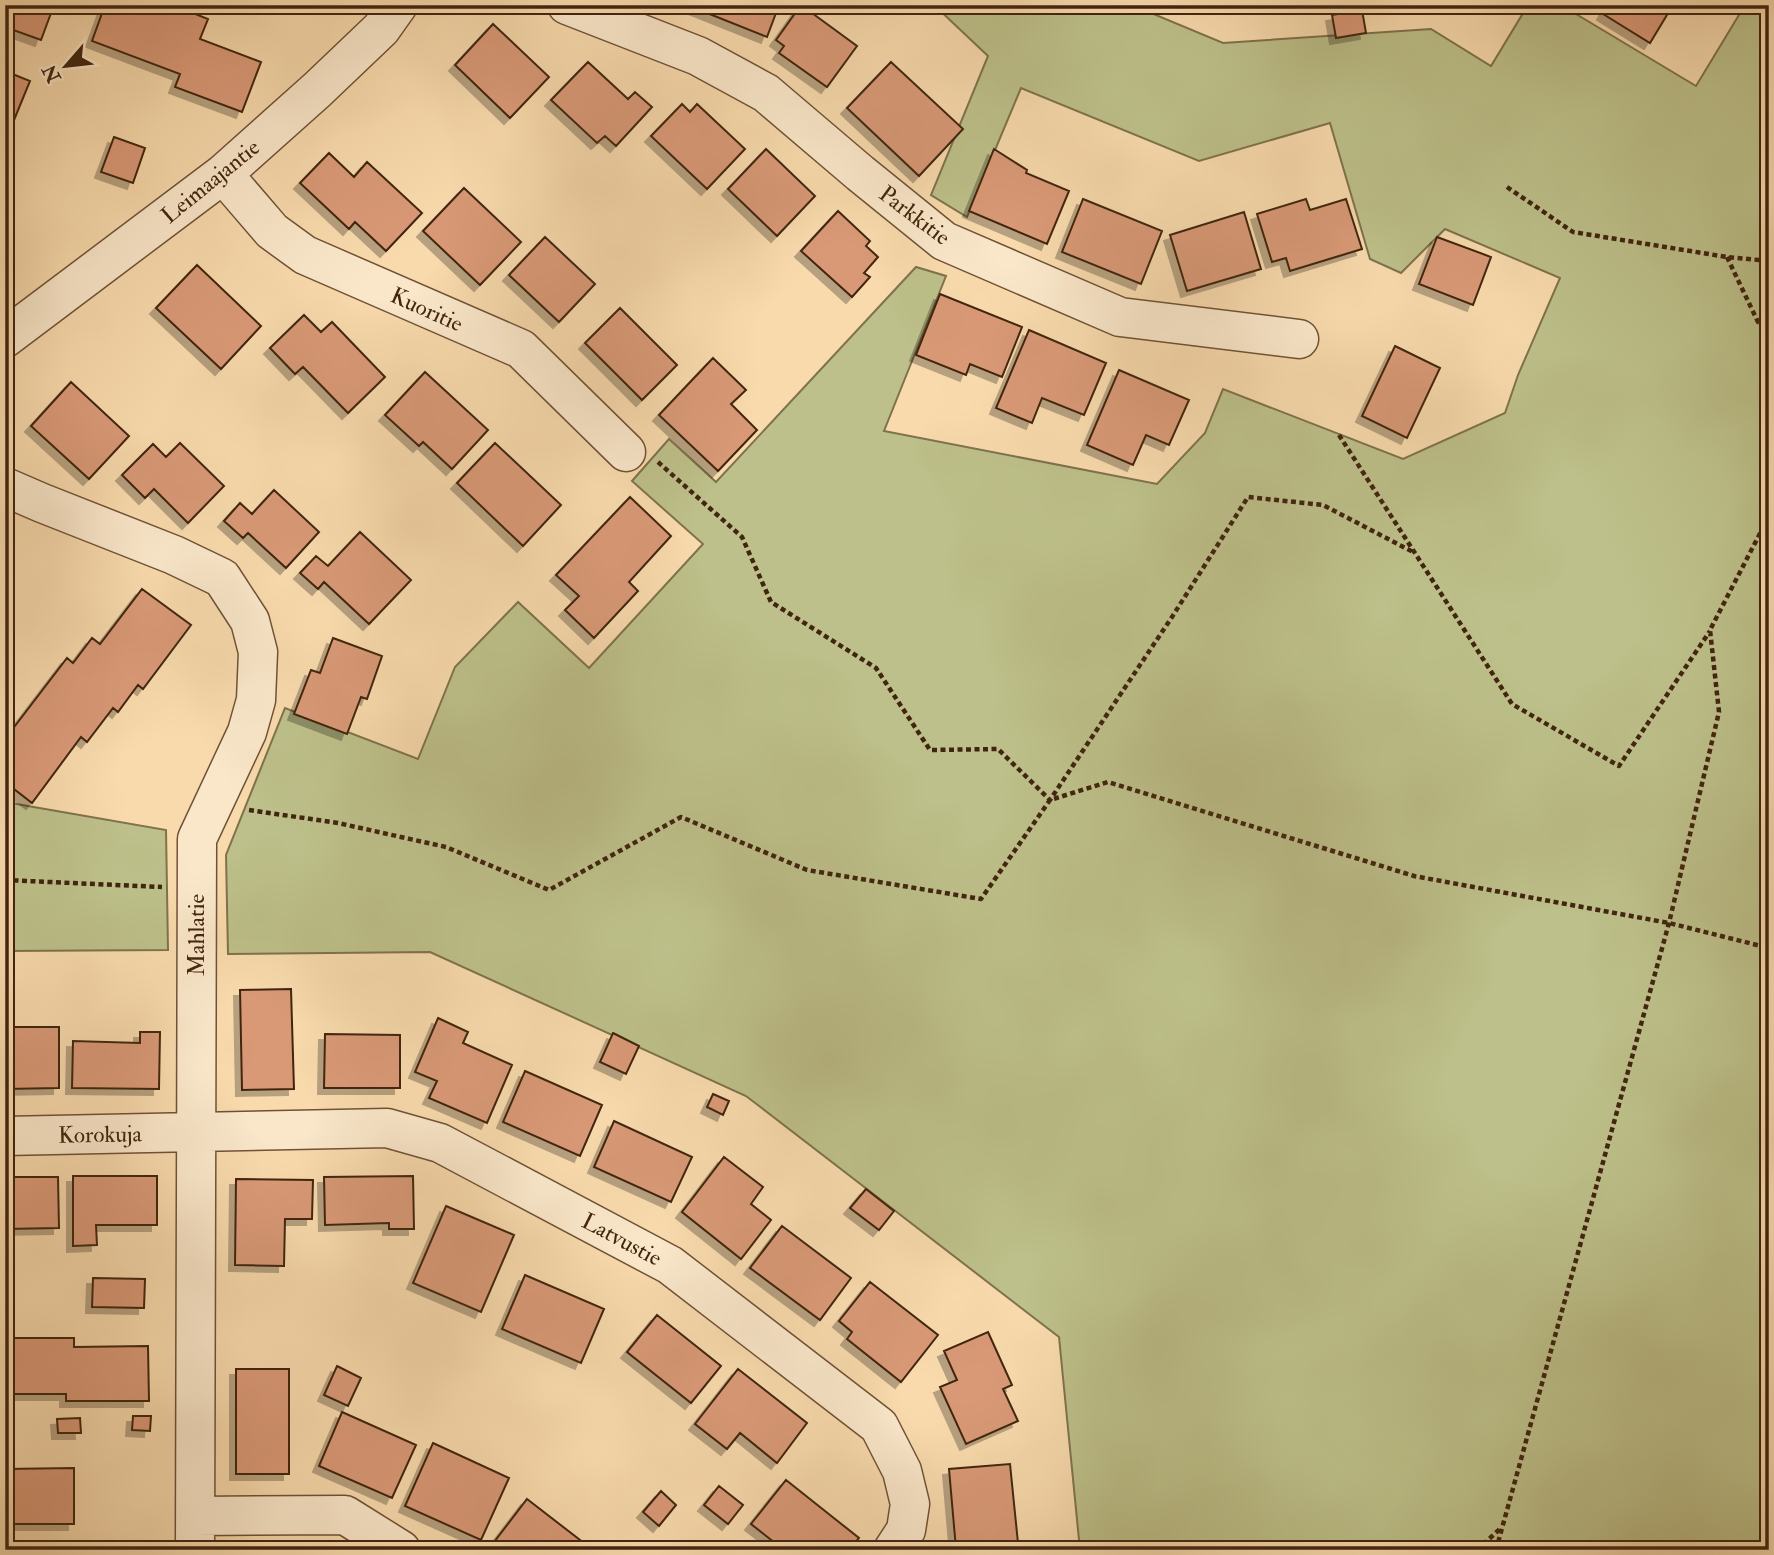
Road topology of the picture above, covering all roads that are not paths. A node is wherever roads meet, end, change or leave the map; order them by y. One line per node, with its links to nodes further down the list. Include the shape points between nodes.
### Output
1 (398, 5): 3 (street, Leimaajantie, via 372,38)
2 (567, 5): 5 (street, Parkkitie, via 698,57 766,93 944,241 1120,317)
3 (223, 174): 4 (street, Leimaajantie); 6 (street, Kuoritie, via 271,231 305,255 521,349)
4 (5, 338)
5 (1299, 339)
6 (639, 455)
7 (5, 487): 8 (street, Mahlatie, via 222,578 250,621 258,652 256,700 247,732 197,839)
8 (195, 1132): 9 (street, Korokuja); 10 (street, Mahlatie); 12 (street, Latvustie, via 387,1128 440,1143 670,1265 879,1426 902,1471 910,1504 906,1530)
9 (5, 1136)
10 (195, 1533): 11 (street, via 345,1515)
11 (401, 1550)
12 (893, 1550)

